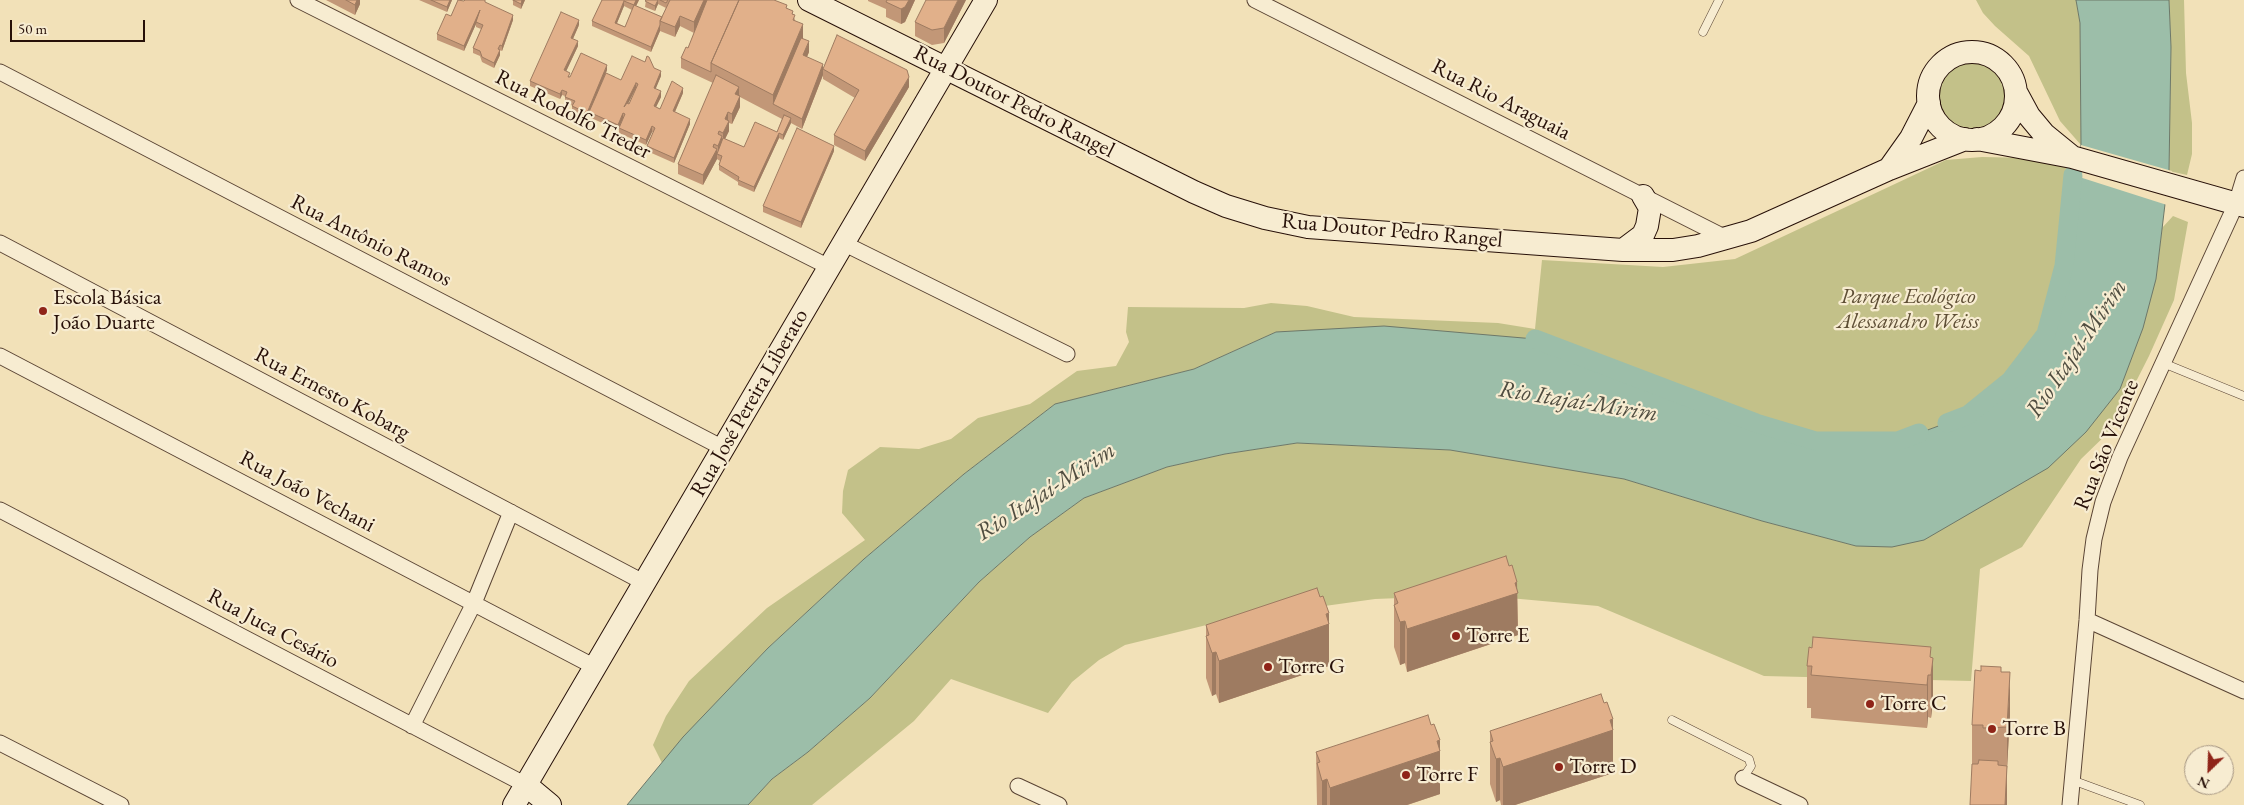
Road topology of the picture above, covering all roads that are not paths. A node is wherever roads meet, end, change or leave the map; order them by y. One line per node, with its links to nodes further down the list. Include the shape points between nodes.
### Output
1 (298, 0): 21 (street, Rua Rodolfo Treder)
2 (809, 0): 7 (main road, Rua Doutor Pedro Rangel)
3 (986, 0): 7 (main road, Rua José Pereira Liberato)
4 (1255, 0): 15 (street, Rua Rio Araguaia)
5 (1719, 0): 6 (lane)
6 (1703, 32)
7 (946, 68): 19 (main road, Rua José Pereira Liberato); 20 (main road, Rua Doutor Pedro Rangel, via 1194,192 1265,218 1349,231)
8 (0, 72): 26 (street, Rua Antônio Ramos)
9 (2016, 92): 10 (main road, via 2004,65 1991,56 1977,52 1962,53 1950,58 1932,77); 11 (main road, via 2010,118 2002,128 1990,136); 12 (main road, via 2044,134)
10 (1929, 103): 11 (main road, via 1940,126); 13 (main road, via 1911,138)
11 (1971, 139): 12 (main road); 13 (main road, Rua Doutor Pedro Rangel)
12 (2075, 158): 16 (main road)
13 (1889, 169): 17 (main road, Rua Doutor Pedro Rangel, via 1751,231)
14 (2244, 178): 16 (street, Rua São Vicente)
15 (1642, 196): 17 (street, Rua Rio Araguaia); 20 (main road, via 1650,208 1647,226 1643,235)
16 (2240, 205): 24 (street, Rua São Vicente)
17 (1728, 238): 20 (main road, Rua Doutor Pedro Rangel, via 1672,250)
18 (0, 242): 28 (street, Rua Ernesto Kobarg)
19 (843, 243): 21 (main road, Rua José Pereira Liberato); 22 (street)
20 (1623, 250)
21 (829, 268): 26 (main road, Rua José Pereira Liberato)
22 (1067, 354)
23 (0, 356): 30 (street, Rua João Vechani)
24 (2163, 362): 25 (lane); 31 (street, Rua São Vicente, via 2103,502 2094,539)
25 (2244, 396)
26 (723, 448): 29 (main road, Rua José Pereira Liberato)
27 (0, 510): 35 (street, Rua Juca Cesário)
28 (511, 512): 29 (street, Rua Ernesto Kobarg); 30 (street)
29 (644, 582): 32 (main road, Rua José Pereira Liberato)
30 (474, 603): 32 (street, Rua João Vechani); 35 (street)
31 (2087, 620): 33 (street); 38 (street, Rua São Vicente)
32 (595, 667): 39 (main road, Rua José Pereira Liberato)
33 (2244, 691)
34 (1672, 720): 37 (lane, via 1750,758 1751,766)
35 (412, 726): 39 (street, Rua Juca Cesário)
36 (0, 743): 41 (street)
37 (1743, 778): 45 (street)
38 (2072, 780): 46 (street, Rua São Vicente); 47 (lane)
39 (526, 785): 42 (main road, Rua José Pereira Liberato); 43 (main road)
40 (1018, 786): 44 (street)
41 (121, 805)
42 (514, 805)
43 (550, 805)
44 (1059, 805)
45 (1800, 805)
46 (2070, 805)
47 (2140, 805)

